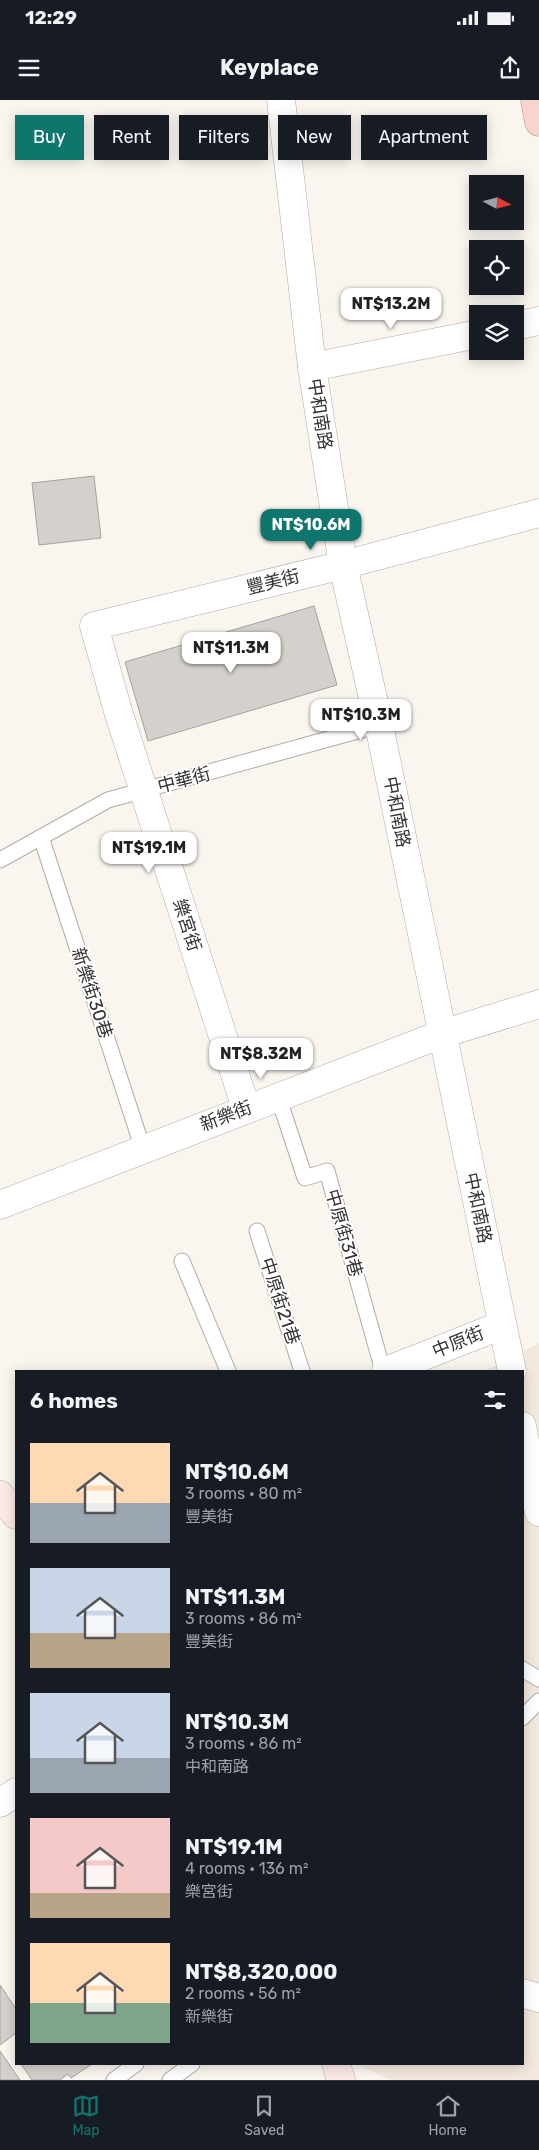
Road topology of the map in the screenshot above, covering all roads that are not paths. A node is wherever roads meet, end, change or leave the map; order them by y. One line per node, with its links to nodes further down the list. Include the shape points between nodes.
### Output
1 (281, 100): 7 (street, 中和南路)
2 (535, 100): 3 (main road)
3 (539, 122)
4 (539, 321): 5 (street)
5 (524, 324)
6 (469, 336): 7 (street)
7 (312, 367): 9 (street, 中和南路)
8 (539, 513): 9 (street, 豐美街)
9 (343, 565): 10 (street, 豐美街); 11 (street, 中和南路)
10 (94, 626): 12 (street, 樂宮街)
11 (379, 726): 12 (lane, 中華街); 16 (street, 中和南路)
12 (144, 791): 13 (lane, 中華街, via 108,800); 18 (street, 樂宮街)
13 (41, 837): 14 (lane, 中華街); 19 (lane, 新樂街30巷)
14 (0, 860)
15 (539, 1004): 16 (street, 新樂街)
16 (442, 1034): 17 (street, 新樂街); 23 (street, 中和南路)
17 (278, 1096): 18 (street, 新樂街); 26 (lane, 中原街31巷, via 305,1178 327,1171)
18 (246, 1108): 19 (street, 新樂街)
19 (143, 1149): 20 (street, 新樂街)
20 (0, 1205)
21 (257, 1230): 25 (lane, 中原街21巷)
22 (182, 1261): 24 (lane)
23 (502, 1325): 27 (street, 中原街); 28 (street, 中和南路)
24 (228, 1370)
25 (302, 1370)
26 (385, 1370)
27 (388, 1370)
28 (512, 1370)
29 (524, 1436): 31 (street)
30 (0, 1495): 32 (street)
31 (539, 1512)
32 (15, 1514)
33 (524, 1670): 34 (lane)
34 (539, 1679)
35 (539, 1701): 36 (lane)
36 (524, 1716)
37 (15, 1793): 38 (street)
38 (0, 1803)
39 (524, 1994): 40 (street)
40 (539, 1998)
41 (135, 2065): 44 (lane)
42 (191, 2065): 45 (lane)
43 (336, 2065): 46 (street)
44 (114, 2080)
45 (170, 2080)
46 (341, 2080)

